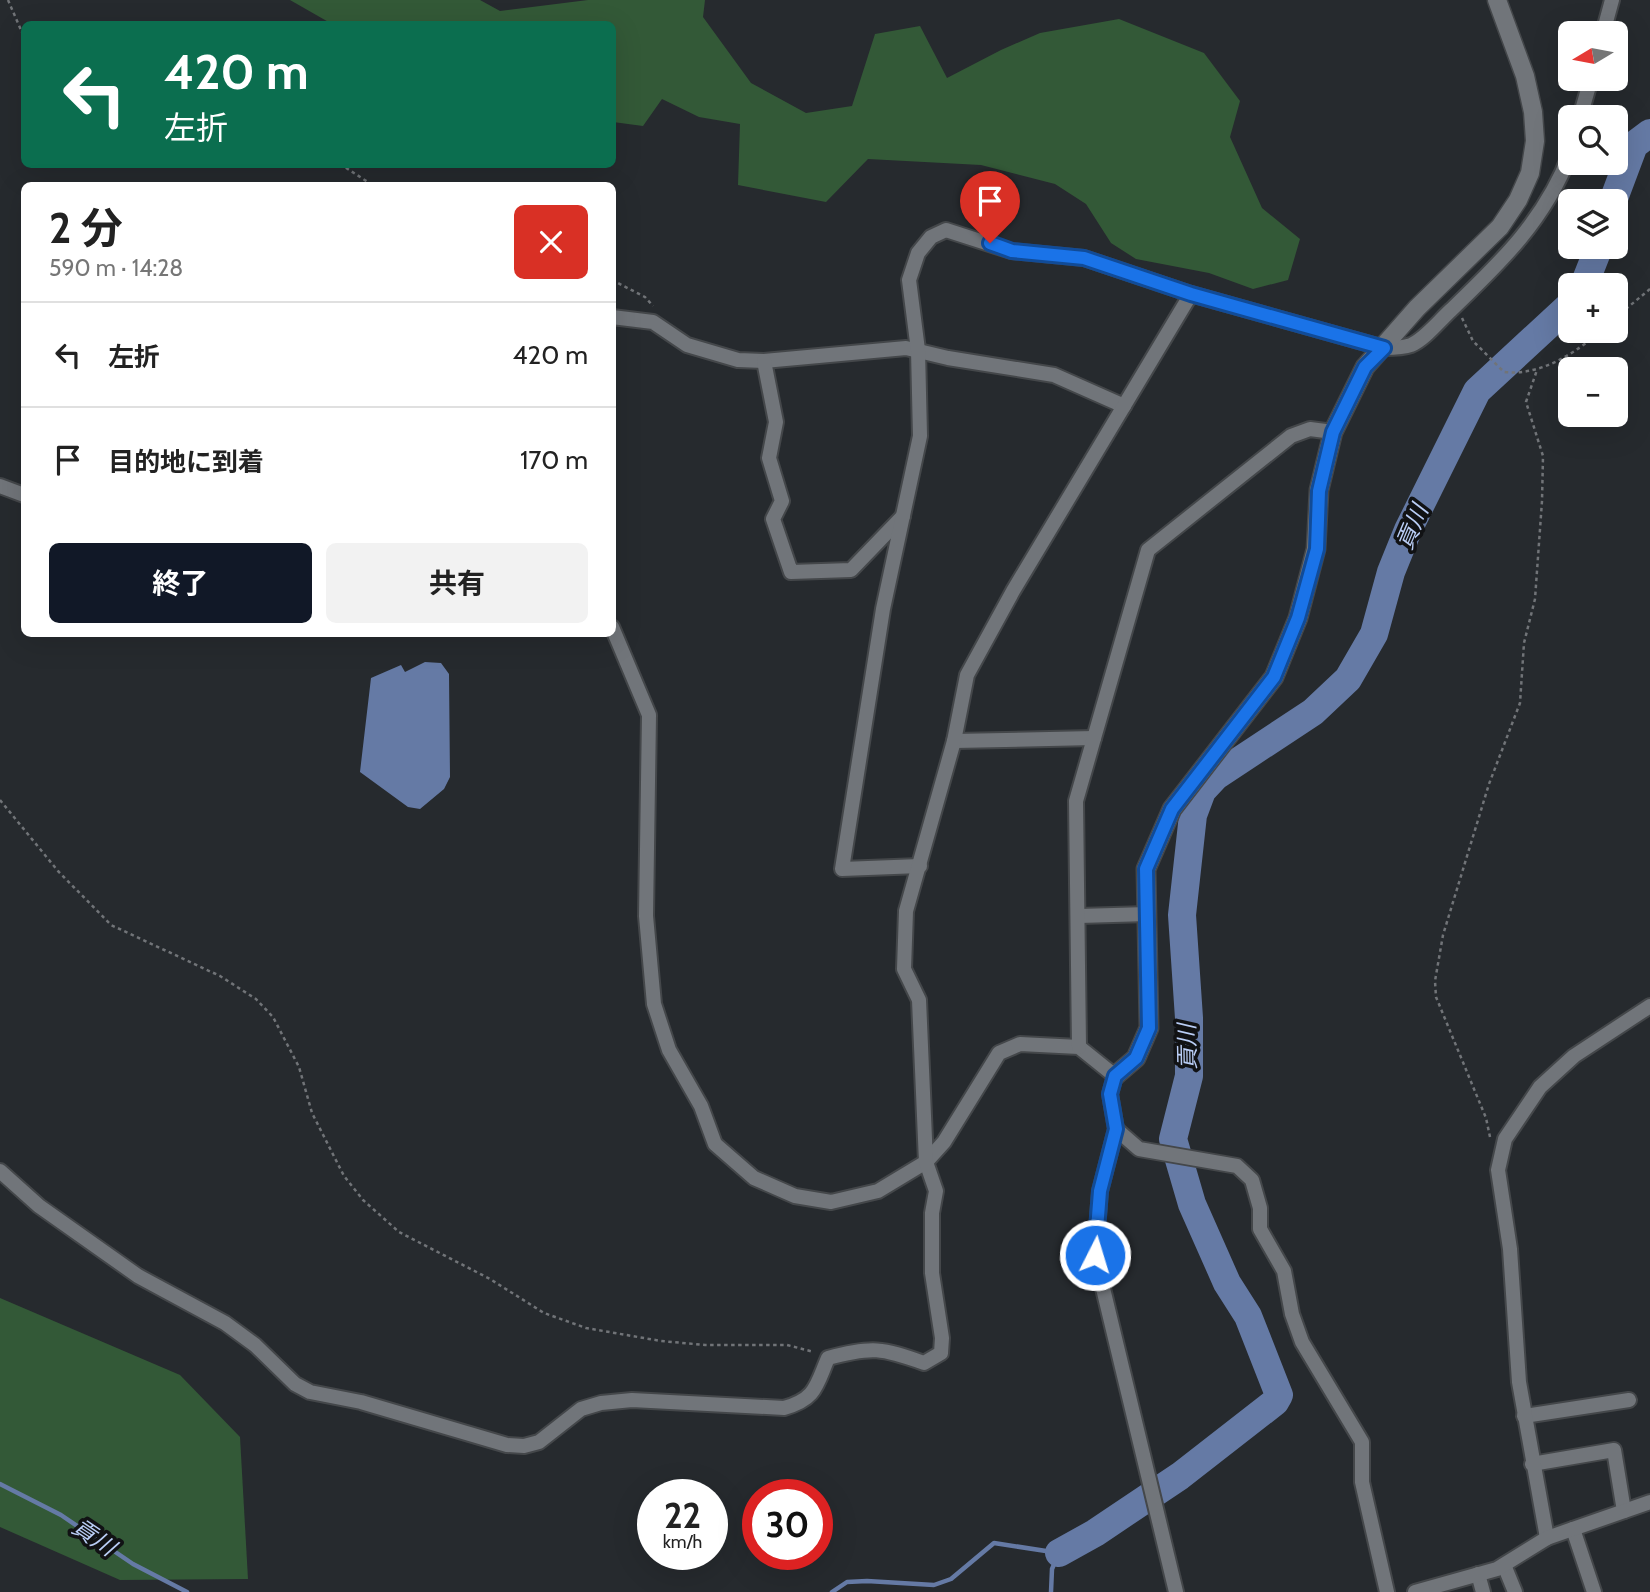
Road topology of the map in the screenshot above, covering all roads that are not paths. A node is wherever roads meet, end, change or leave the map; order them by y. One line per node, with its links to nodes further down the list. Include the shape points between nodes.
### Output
1 (1497, 0): 7 (street, via 1533,111 1530,173 1500,227)
2 (1612, 0): 3 (street)
3 (1606, 21)
4 (1562, 175): 7 (street, via 1540,216 1493,270 1411,345)
5 (1191, 294): 7 (street); 8 (street, via 1084,258 1012,251 946,230 930,237 918,253 909,280); 10 (street)
6 (616, 317): 9 (street, via 653,322 687,345 738,360)
7 (1384, 348): 11 (street, via 1365,367)
8 (918, 350): 9 (street); 10 (street, via 1054,375); 14 (street, via 920,436)
9 (764, 360): 14 (street, via 776,422 769,458 782,500 773,519 790,572 850,570)
10 (1124, 407): 17 (street, via 967,675)
11 (1333, 432): 16 (street, via 1310,429 1291,436 1148,550); 19 (street, via 1319,491 1317,549 1298,618 1274,677 1172,809 1146,869)
12 (0, 487): 13 (street)
13 (21, 494)
14 (904, 515): 18 (street, via 883,609 842,869)
15 (616, 637): 25 (street, via 649,715 646,916 654,1004 669,1050 701,1106 715,1144 754,1178 795,1196 831,1202 878,1191)
16 (1094, 738): 17 (street); 20 (street, via 1076,801)
17 (954, 741): 18 (street)
18 (920, 866): 25 (street, via 906,911 904,969 919,1000)
19 (1147, 914): 20 (street); 23 (street, via 1149,1028 1136,1058)
20 (1079, 916): 22 (street)
21 (1649, 1008): 28 (street, via 1574,1056 1539,1087 1505,1139 1498,1170 1510,1249)
22 (1079, 1046): 23 (street); 25 (street, via 1020,1044 999,1053 951,1132)
23 (1115, 1076): 24 (street, via 1110,1094)
24 (1116, 1129): 36 (street, via 1100,1191 1095,1255); 37 (street, via 1139,1149 1237,1166 1252,1180 1260,1228 1283,1271 1302,1342 1362,1442 1362,1482)
25 (926, 1162): 26 (street, via 936,1191 932,1273 941,1353 924,1363 884,1349 828,1358 813,1394 803,1403 784,1408 632,1400 601,1403 581,1409 539,1442 507,1445 361,1402 310,1392 295,1384 225,1323 138,1276 39,1206)
26 (0, 1171)
27 (1629, 1400): 28 (street)
28 (1524, 1416): 29 (street)
29 (1532, 1464): 31 (street, via 1615,1450); 33 (street)
30 (1650, 1502): 31 (street)
31 (1624, 1511): 32 (street)
32 (1573, 1529): 33 (street); 41 (street)
33 (1547, 1538): 34 (street)
34 (1504, 1565): 35 (street); 40 (street)
35 (1478, 1574): 38 (street); 39 (street)
36 (1177, 1592)
37 (1387, 1592)
38 (1415, 1592)
39 (1483, 1592)
40 (1515, 1592)
41 (1594, 1592)

